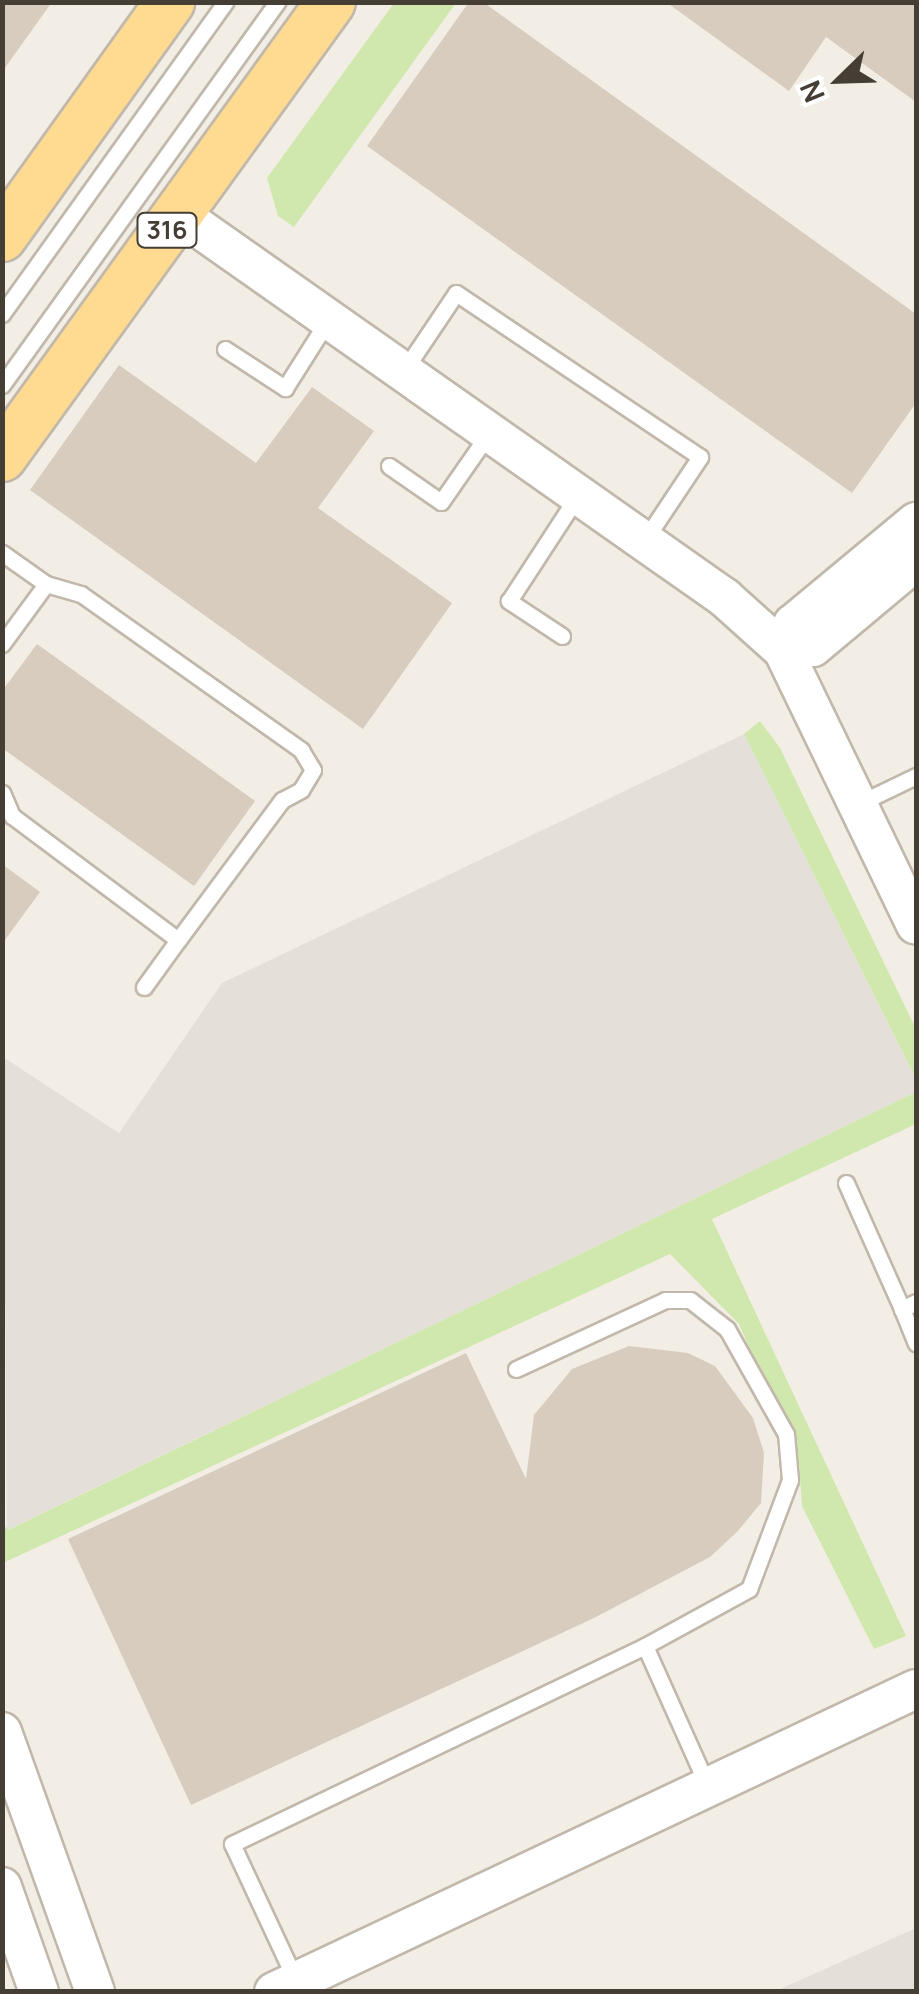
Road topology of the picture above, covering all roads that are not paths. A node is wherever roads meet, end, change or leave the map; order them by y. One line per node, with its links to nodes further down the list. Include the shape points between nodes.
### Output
1 (170, 2): 6 (main road)
2 (225, 2): 7 (lane)
3 (277, 2): 11 (lane)
4 (331, 2): 5 (main road, 316)
5 (179, 214): 8 (street); 13 (main road, 316)
6 (2, 236)
7 (2, 314)
8 (328, 320): 9 (lane, via 285,388); 10 (street)
9 (225, 349)
10 (403, 373): 12 (street); 17 (lane, via 456,292 700,457)
11 (2, 385)
12 (489, 433): 14 (lane, via 441,502); 15 (street)
13 (2, 458)
14 (389, 466)
15 (578, 495): 17 (street); 21 (lane, via 508,601)
16 (916, 522): 23 (street, via 793,624)
17 (644, 541): 23 (street)
18 (2, 553): 20 (lane)
19 (909, 574): 23 (street, via 813,647)
20 (46, 584): 22 (lane); 29 (lane, via 97,605 301,750 313,770 301,790 282,800)
21 (562, 636)
22 (2, 644)
23 (784, 650): 26 (street)
24 (916, 776): 26 (lane)
25 (2, 794): 29 (lane, via 12,816)
26 (860, 803): 27 (street)
27 (908, 883): 28 (street)
28 (916, 925)
29 (178, 940): 30 (lane)
30 (144, 987)
31 (846, 1183): 32 (lane)
32 (909, 1306): 33 (lane)
33 (916, 1343)
34 (516, 1369): 35 (lane, via 665,1300 690,1300 726,1328 786,1434 790,1480 750,1589)
35 (645, 1646): 38 (lane); 40 (lane, via 232,1844)
36 (916, 1689): 38 (street)
37 (2, 1732): 42 (street)
38 (708, 1787): 40 (street)
39 (2, 1888): 41 (street)
40 (285, 1986)
41 (39, 1992)
42 (94, 1992)

